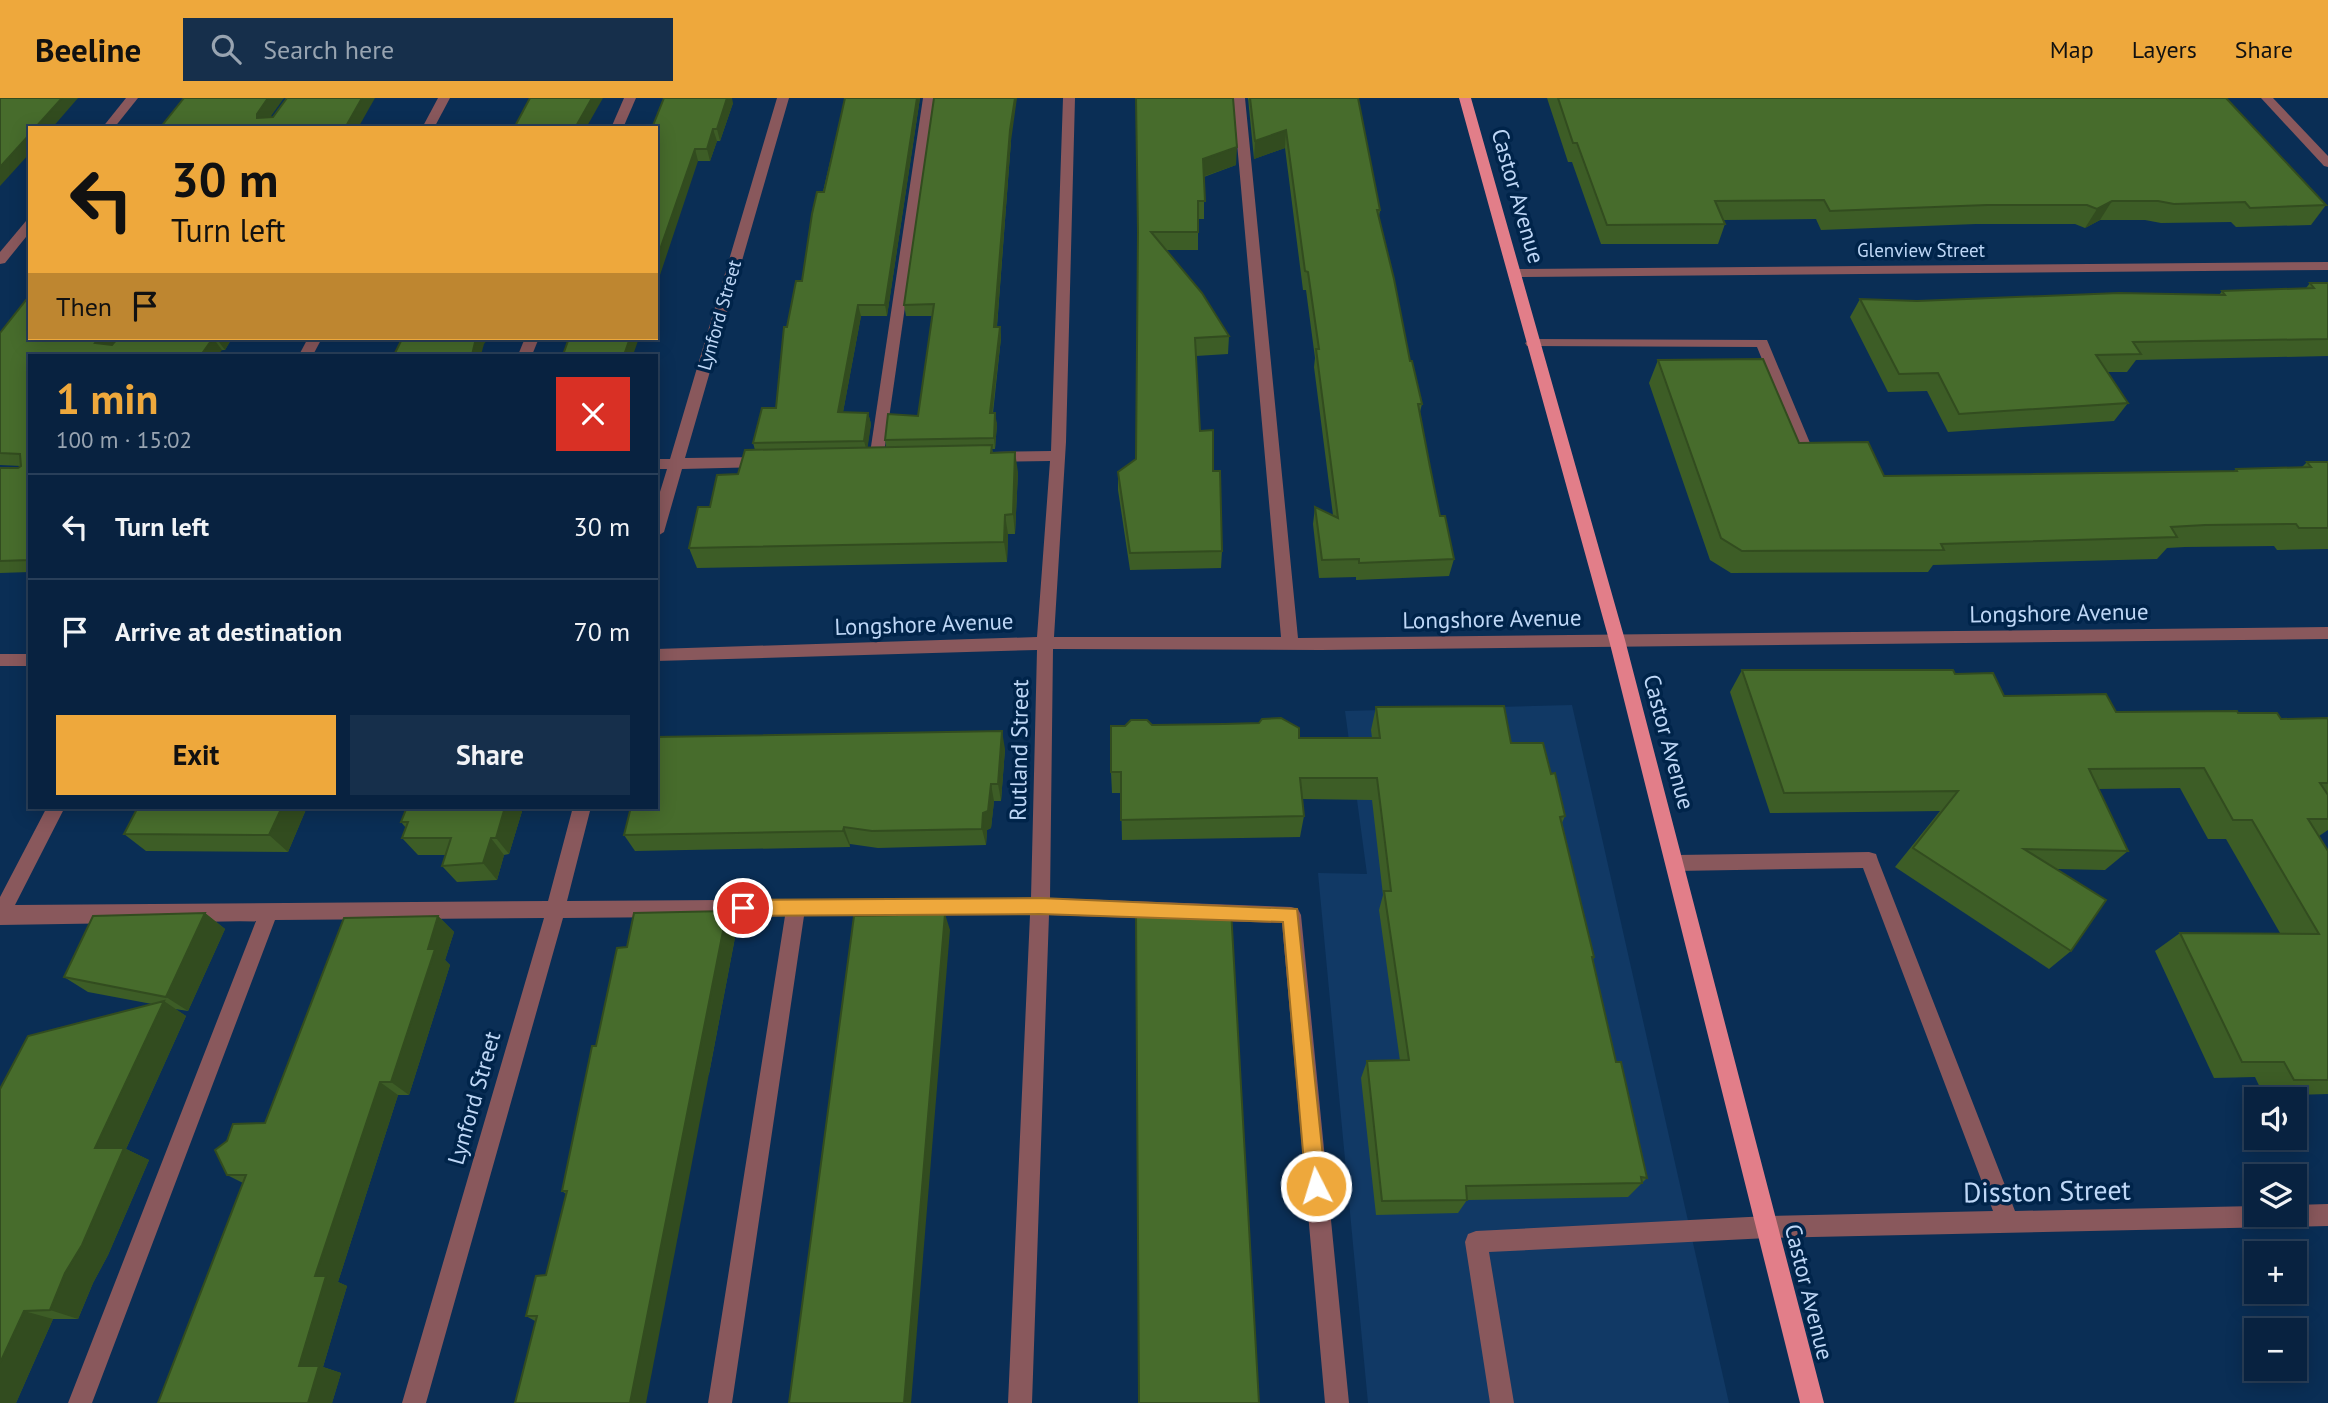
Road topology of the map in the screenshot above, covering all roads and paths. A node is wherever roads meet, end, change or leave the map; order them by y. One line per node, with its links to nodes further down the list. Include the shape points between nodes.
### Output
1 (132, 98): 10 (street)
2 (444, 98): 11 (street)
3 (629, 98): 12 (street)
4 (783, 98): 27 (street, Lynford Street)
5 (929, 98): 24 (street)
6 (1069, 98): 22 (street, Rutland Street)
7 (1239, 98): 32 (street)
8 (1465, 98): 19 (main road, Castor Avenue)
9 (2267, 98): 14 (street)
10 (110, 126)
11 (429, 126)
12 (618, 126)
13 (2328, 144): 14 (street)
14 (2310, 145): 15 (street)
15 (2328, 163)
16 (28, 226): 17 (street)
17 (0, 260)
18 (2328, 266): 19 (street, Glenview Street)
19 (1515, 273): 20 (main road, Castor Avenue)
20 (1532, 343): 21 (street, via 1762,344); 30 (main road, Castor Avenue)
21 (1808, 455)
22 (1058, 456): 23 (street); 31 (street, Rutland Street)
23 (974, 457)
24 (877, 460)
25 (783, 462): 27 (street)
26 (658, 464): 27 (street)
27 (676, 464): 28 (street, Lynford Street)
28 (658, 525)
29 (2328, 633): 30 (street, Longshore Avenue)
30 (1617, 640): 32 (street, Longshore Avenue); 38 (main road, Castor Avenue)
31 (1045, 642): 32 (street, Longshore Avenue); 33 (street, Longshore Avenue); 39 (street, Rutland Street)
32 (1290, 644)
33 (658, 655)
34 (0, 660): 35 (street)
35 (28, 660)
36 (56, 809): 43 (street)
37 (581, 809): 41 (street, Lynford Street)
38 (1676, 863): 45 (street, via 1868,860); 46 (main road, Castor Avenue)
39 (1040, 906): 40 (street); 50 (street, Rutland Street); 51 (street, via 1291,915)
40 (796, 908): 41 (street); 49 (street)
41 (556, 909): 42 (street); 48 (street, Lynford Street)
42 (269, 912): 43 (street); 47 (street)
43 (0, 915)
44 (2328, 1215): 45 (street, Disston Street)
45 (2008, 1221): 46 (street, Disston Street)
46 (1768, 1227): 52 (street, Disston Street, via 1476,1242); 53 (main road, Castor Avenue)
47 (80, 1403)
48 (414, 1403)
49 (720, 1403)
50 (1020, 1403)
51 (1336, 1403)
52 (1502, 1403)
53 (1812, 1403)

